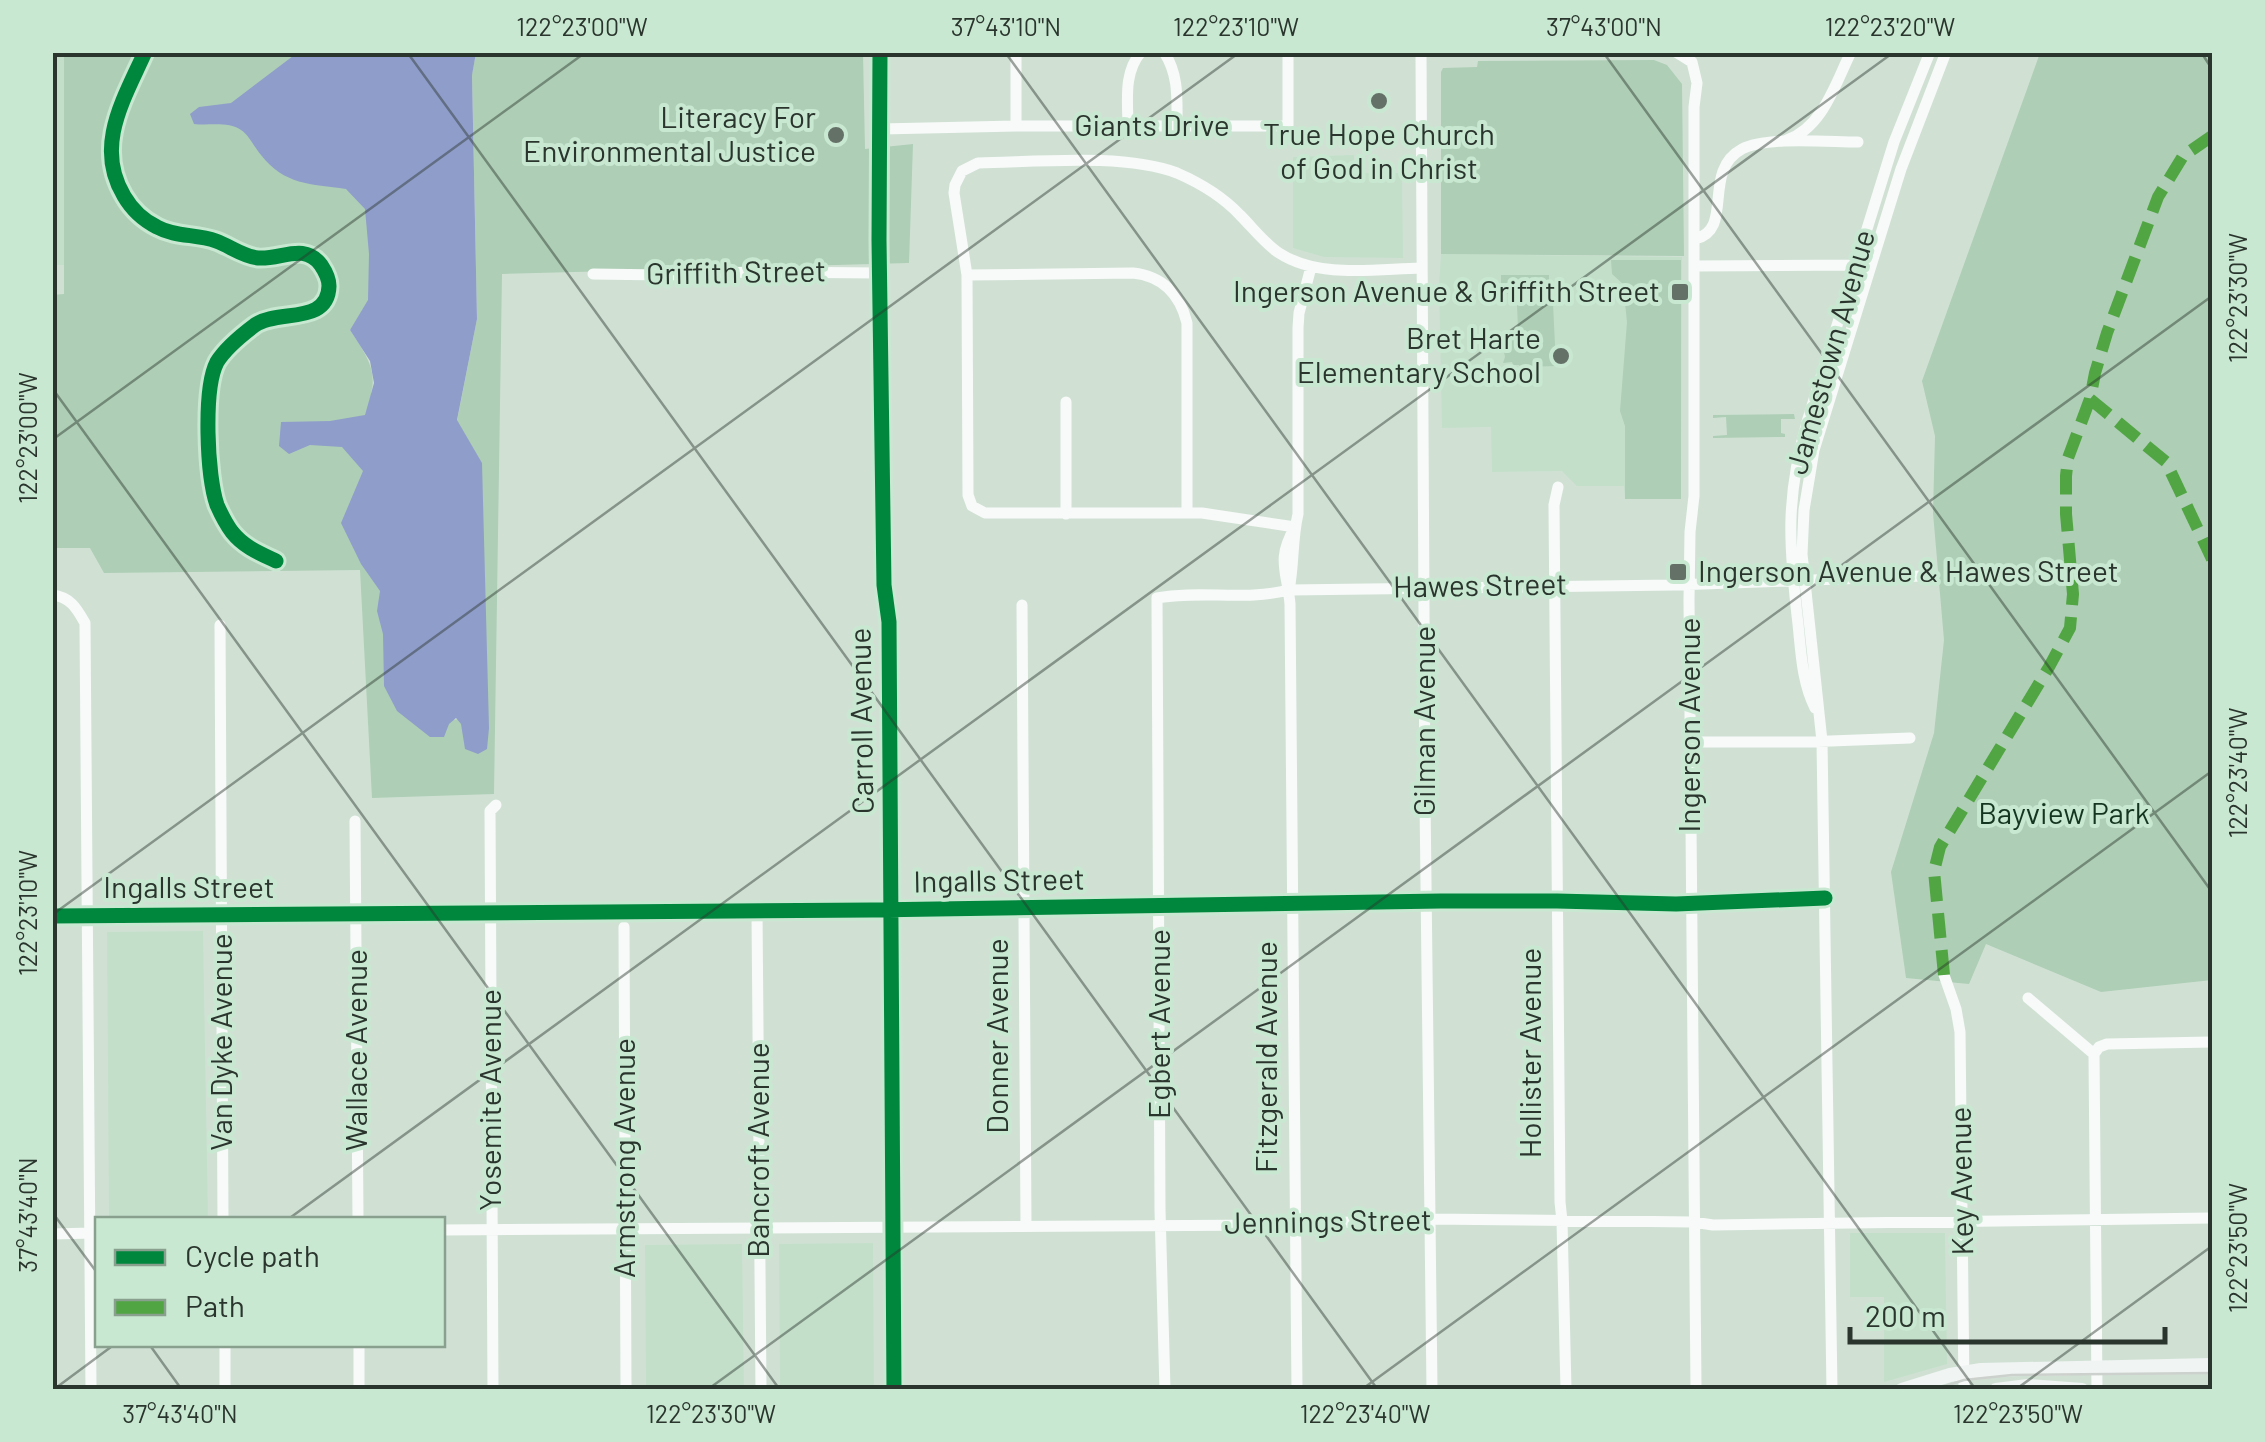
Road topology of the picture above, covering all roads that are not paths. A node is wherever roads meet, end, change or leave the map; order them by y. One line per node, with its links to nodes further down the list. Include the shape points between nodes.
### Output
1 (880, 52): 14 (street, Carroll Avenue)
2 (1016, 52): 12 (street)
3 (1141, 52): 13 (street, via 1128,77)
4 (1164, 52): 11 (street, via 1176,80)
5 (1288, 52): 11 (street, Giants Drive, via 1288,126)
6 (1421, 52): 24 (street, Gilman Avenue)
7 (1676, 52): 19 (street, Ingerson Avenue, via 1692,62 1697,83)
8 (1851, 52): 15 (street, via 1815,123)
9 (1930, 52): 17 (street, Jamestown Avenue)
10 (1946, 52): 18 (street, Jamestown Avenue)
11 (1177, 125): 13 (street, Giants Drive)
12 (1016, 126): 13 (street, Giants Drive); 14 (street, Giants Drive)
13 (1128, 127)
14 (881, 128): 25 (street, Carroll Avenue)
15 (1778, 142): 16 (street); 19 (street, via 1746,146 1730,158 1720,177 1714,223 1706,236)
16 (1858, 142)
17 (1894, 142): 18 (street); 20 (street, Jamestown Avenue)
18 (1908, 149): 21 (street, Jamestown Avenue)
19 (1695, 238): 22 (street, Ingerson Avenue)
20 (1856, 264): 21 (street); 22 (street); 34 (street, Jamestown Avenue, via 1796,466 1790,509)
21 (1871, 264): 34 (street, Jamestown Avenue, via 1810,470)
22 (1694, 266): 36 (street, Ingerson Avenue)
23 (1311, 267): 24 (street); 27 (street, via 1278,252 1213,192 1161,168 978,163 962,171 954,193); 32 (street, Fitzgerald Avenue, via 1298,328)
24 (1421, 268): 37 (street, Gilman Avenue)
25 (879, 273): 26 (street, Griffith Street); 55 (street, Carroll Avenue)
26 (593, 274)
27 (967, 275): 30 (street, via 970,501 985,513); 31 (street, via 1133,273 1156,278 1174,293 1186,323)
28 (1066, 402): 30 (street)
29 (1558, 487): 35 (street, Hollister Avenue)
30 (1066, 514): 31 (street)
31 (1187, 514): 32 (street)
32 (1295, 527): 38 (street, Fitzgerald Avenue)
33 (1922, 576): 34 (street, Hawes Street)
34 (1799, 581): 36 (street, Hawes Street); 44 (street, Jamestown Avenue, via 1805,686)
35 (1554, 585): 36 (street, Hawes Street); 37 (street, Hawes Street); 49 (street, Hollister Avenue)
36 (1690, 585): 45 (street, Ingerson Avenue)
37 (1424, 587): 38 (street, Hawes Street); 50 (street, Gilman Avenue)
38 (1289, 590): 40 (street, Hawes Street); 52 (street, Fitzgerald Avenue)
39 (52, 595): 61 (street, via 75,604 85,624)
40 (1157, 598): 53 (street, Egbert Avenue)
41 (1022, 606): 54 (street, Donner Avenue)
42 (220, 625): 59 (street, Van Dyke Avenue)
43 (1910, 738): 44 (street)
44 (1822, 741): 45 (street); 48 (street, Jamestown Avenue)
45 (1690, 742): 51 (street, Ingerson Avenue)
46 (493, 808): 57 (street, Yosemite Avenue)
47 (354, 821): 58 (street, Wallace Avenue)
48 (1825, 898): 51 (street, Ingalls Street); 75 (street, Jamestown Avenue)
49 (1557, 900): 50 (street, Ingalls Street); 51 (street, Ingalls Street); 71 (street, Hollister Avenue)
50 (1427, 902): 52 (street, Ingalls Street); 70 (street, Gilman Avenue)
51 (1691, 904): 73 (street, Ingerson Avenue)
52 (1293, 905): 53 (street, Ingalls Street); 77 (street, Fitzgerald Avenue)
53 (1160, 906): 54 (street, Ingalls Street); 76 (street, Egbert Avenue)
54 (1025, 907): 55 (street, Ingalls Street); 78 (street, Donner Avenue)
55 (892, 910): 56 (street, Ingalls Street); 80 (street, Carroll Avenue)
56 (757, 911): 57 (street, Ingalls Street); 79 (street, Bancroft Avenue)
57 (489, 913): 58 (street, Ingalls Street); 82 (street, Yosemite Avenue)
58 (356, 914): 59 (street, Ingalls Street); 68 (street, Wallace Avenue)
59 (222, 915): 61 (street, Ingalls Street); 67 (street, Van Dyke Avenue)
60 (52, 916): 61 (street, Ingalls Street)
61 (87, 916): 84 (street)
62 (624, 927): 83 (street, Armstrong Avenue)
63 (1944, 975): 74 (street, Key Avenue, via 1960,1032)
64 (2028, 998): 66 (street)
65 (2212, 1042): 66 (street, via 2107,1044)
66 (2094, 1054): 72 (street)
67 (223, 1217)
68 (358, 1217)
69 (2212, 1218): 72 (street, Jennings Street)
70 (1429, 1219): 71 (street, Jennings Street); 77 (street, Jennings Street); 100 (street, Gilman Avenue)
71 (1562, 1220): 73 (street, Jennings Street); 101 (street, Hollister Avenue)
72 (2096, 1220): 74 (street, Jennings Street); 89 (street)
73 (1694, 1222): 75 (street, Jennings Street); 102 (street, Ingerson Avenue)
74 (1963, 1222): 75 (street, Jennings Street); 90 (street, Key Avenue)
75 (1830, 1223): 103 (street, Jamestown Avenue)
76 (1161, 1224): 77 (street, Jennings Street); 78 (street, Jennings Street); 98 (street, Egbert Avenue)
77 (1295, 1224): 99 (street, Fitzgerald Avenue)
78 (1026, 1226): 80 (street, Jennings Street)
79 (760, 1228): 80 (street, Jennings Street); 83 (street, Jennings Street); 96 (street, Bancroft Avenue)
80 (894, 1228): 97 (street, Carroll Avenue)
81 (445, 1230): 82 (street, Jennings Street)
82 (492, 1230): 83 (street, Jennings Street); 94 (street, Yosemite Avenue)
83 (625, 1230): 95 (street, Armstrong Avenue)
84 (94, 1233): 85 (street); 91 (street)
85 (52, 1234)
86 (224, 1347): 92 (street)
87 (359, 1347): 93 (street)
88 (2212, 1365): 89 (main road)
89 (2096, 1367): 90 (main road); 108 (street)
90 (1964, 1372): 104 (main road); 105 (street, Key Avenue)
91 (91, 1390)
92 (225, 1390)
93 (360, 1390)
94 (493, 1390)
95 (626, 1390)
96 (761, 1390)
97 (894, 1390)
98 (1164, 1390)
99 (1298, 1390)
100 (1432, 1390)
101 (1566, 1390)
102 (1696, 1390)
103 (1832, 1390)
104 (1902, 1390)
105 (1964, 1390)
106 (1996, 1390): 107 (main road)
107 (2082, 1390)
108 (2096, 1390)

